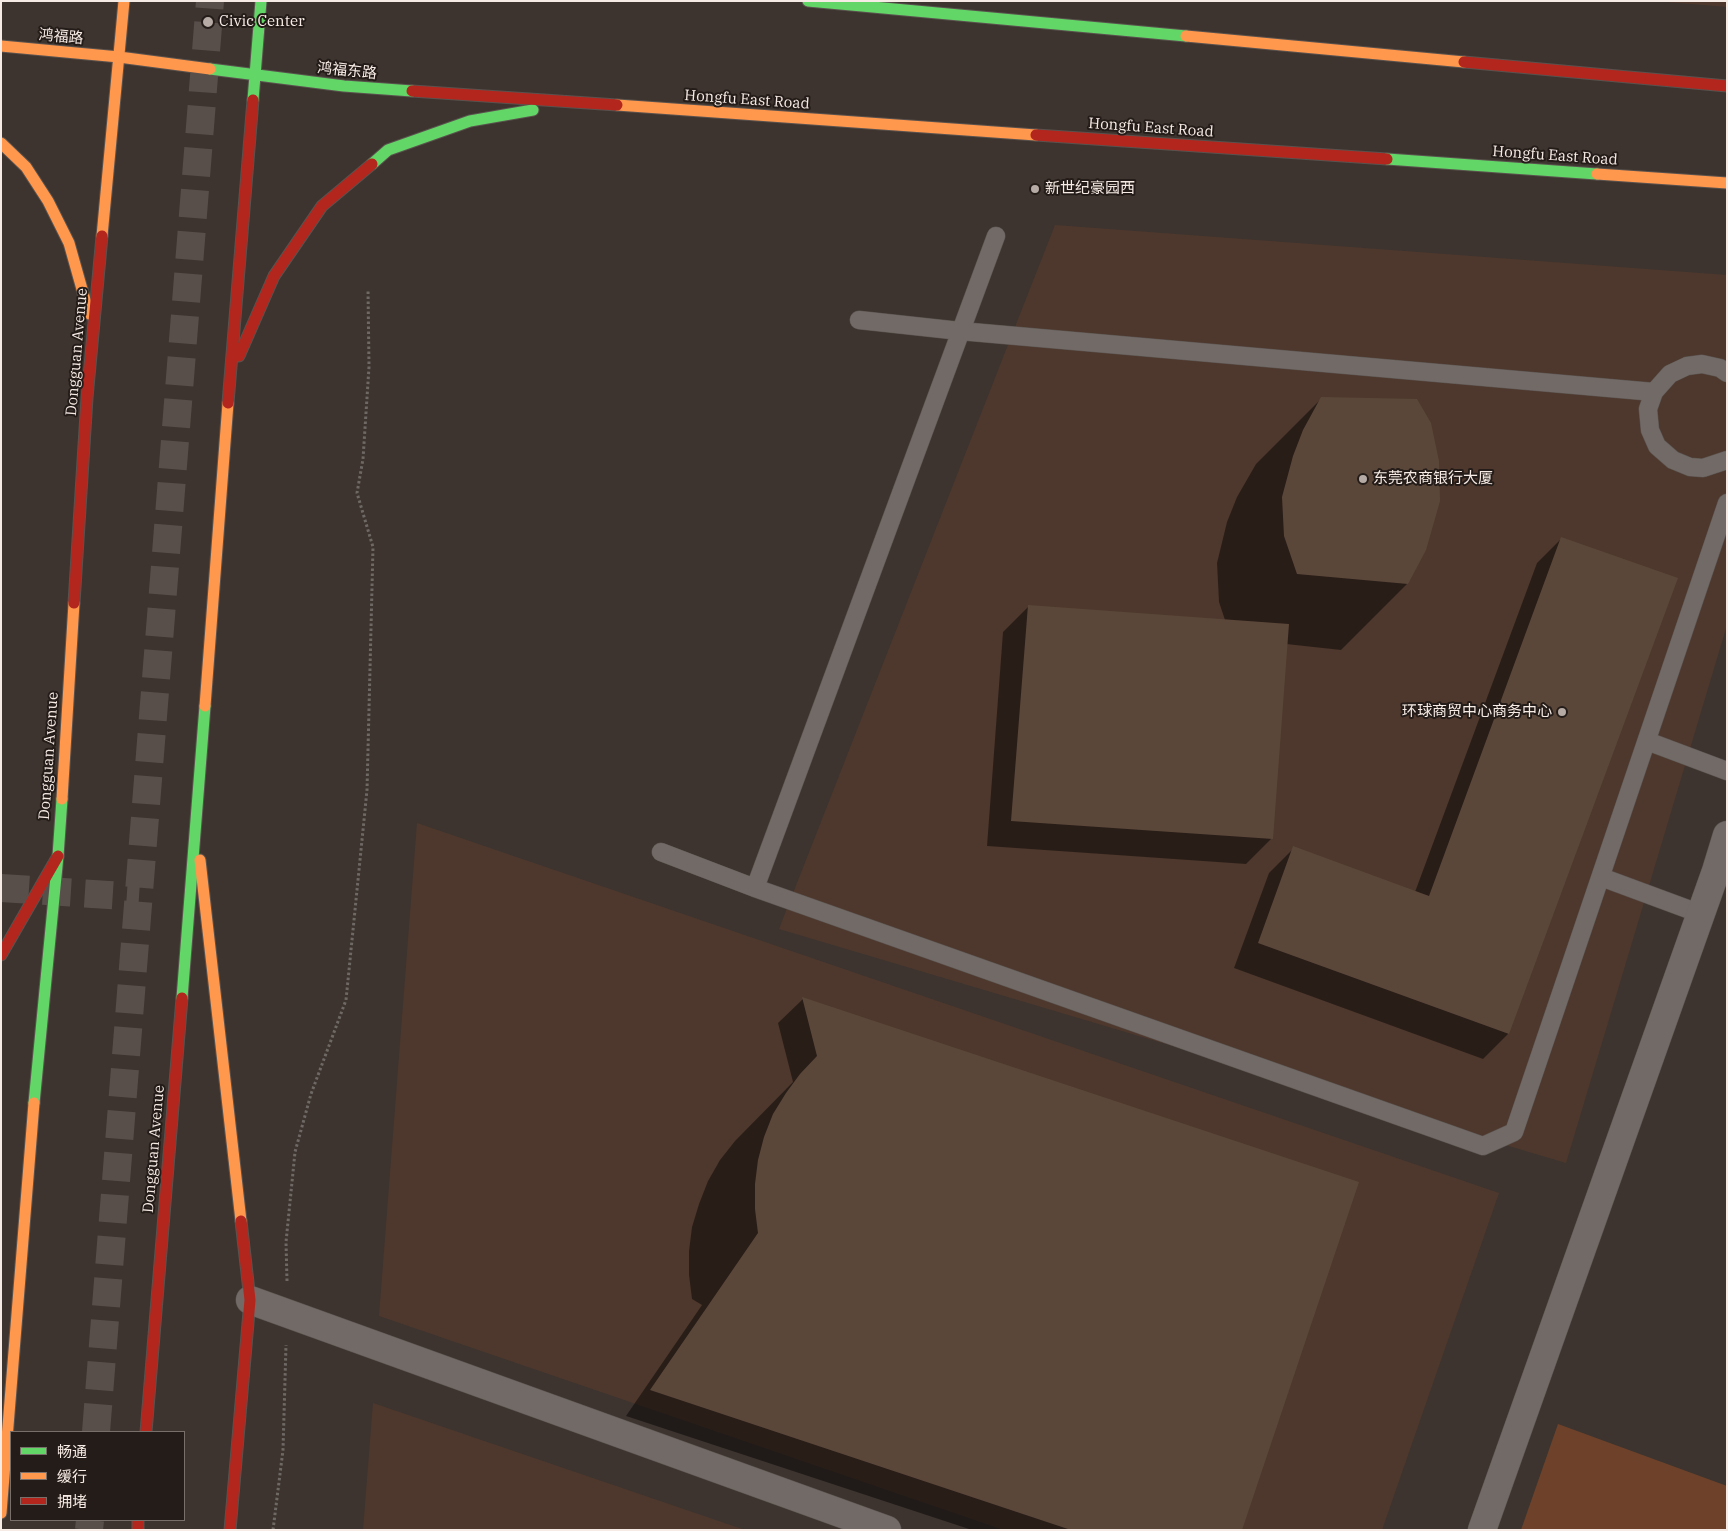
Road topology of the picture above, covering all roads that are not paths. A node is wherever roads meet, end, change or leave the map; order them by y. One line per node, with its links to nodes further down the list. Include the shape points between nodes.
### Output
1 (124, 1): 5 (main road, Dongguan Avenue)
2 (261, 1): 6 (main road, Dongguan Avenue)
3 (808, 1): 7 (main road)
4 (1, 46): 5 (main road, 鸿福路)
5 (119, 57): 6 (main road, 鸿福东路); 13 (main road, Dongguan Avenue)
6 (255, 75): 8 (main road, 鸿福东路, via 344,86); 16 (main road, Dongguan Avenue)
7 (1727, 86)
8 (574, 103): 10 (main road, Hongfu East Road); 16 (main road, via 470,121 388,150 317,213 274,276)
9 (1, 142): 13 (main road, via 26,167 65,234)
10 (1727, 183)
11 (996, 236): 14 (lane)
12 (859, 320): 14 (lane)
13 (93, 331): 25 (main road, Dongguan Avenue)
14 (960, 331): 17 (lane); 27 (lane)
15 (1727, 373): 17 (lane, via 1702,364 1687,366 1670,374)
16 (230, 378): 22 (main road, Dongguan Avenue)
17 (1654, 392): 18 (lane, via 1648,409 1650,430 1657,446 1673,460 1690,467 1703,468)
18 (1727, 460)
19 (1727, 503): 20 (lane)
20 (1647, 741): 21 (lane); 26 (lane)
21 (1727, 771)
22 (196, 828): 30 (main road); 31 (main road, Dongguan Avenue)
23 (1727, 835): 28 (street)
24 (660, 852): 27 (lane)
25 (58, 856): 29 (main road); 32 (main road, Dongguan Avenue, via 32,1122)
26 (1601, 878): 27 (lane, via 1514,1132 1483,1146); 28 (lane)
27 (756, 888)
28 (1701, 914): 35 (street)
29 (1, 955)
30 (250, 1300): 33 (main road); 34 (street)
31 (146, 1431)
32 (1, 1513)
33 (230, 1530)
34 (887, 1530)
35 (1482, 1530)

